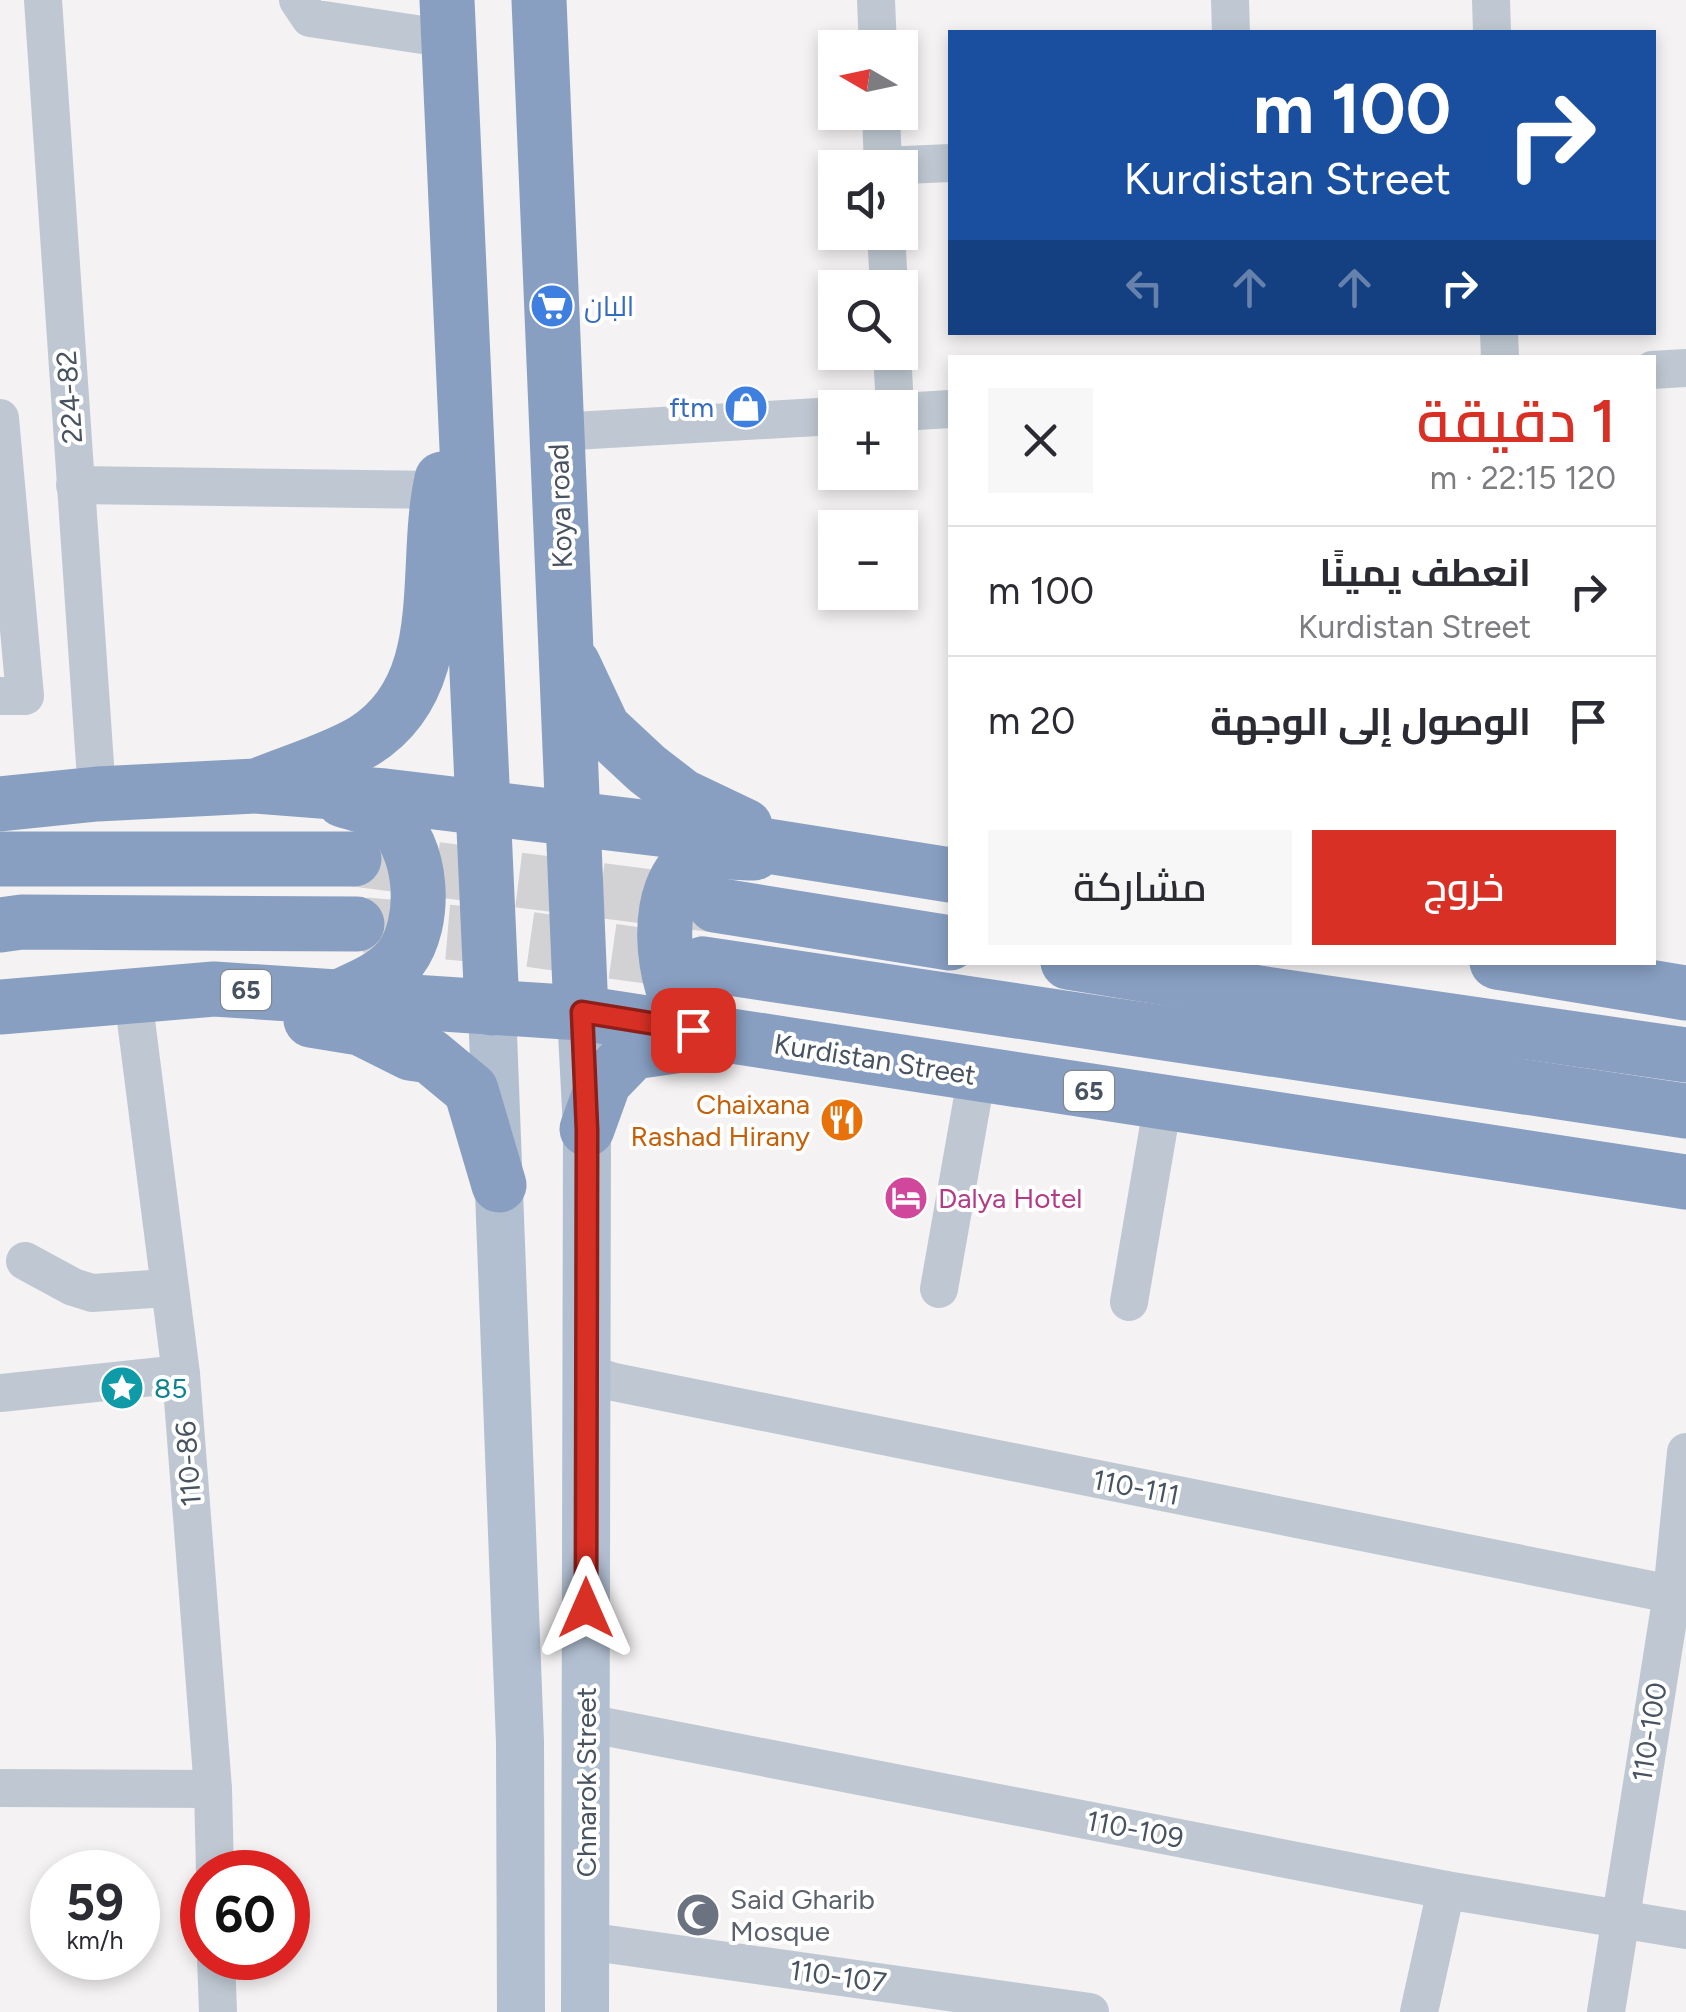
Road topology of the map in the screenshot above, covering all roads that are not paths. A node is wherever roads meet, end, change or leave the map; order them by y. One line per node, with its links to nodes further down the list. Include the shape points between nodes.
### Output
1 (42, 0): 21 (street, 224-82)
2 (298, 0): 7 (street, via 310,18)
3 (539, 0): 20 (highway, Koya road)
4 (876, 0): 8 (street)
5 (1230, 0): 9 (street)
6 (1491, 0): 10 (street)
7 (448, 19): 15 (highway)
8 (877, 30)
9 (1231, 30)
10 (1492, 30)
11 (948, 163): 12 (street)
12 (918, 165)
13 (1686, 368): 14 (street)
14 (1656, 370)
15 (464, 383): 22 (highway); 28 (highway)
16 (918, 410): 17 (street)
17 (948, 410)
18 (818, 417): 20 (street)
19 (0, 418): 24 (street, via 25,696)
20 (557, 432): 23 (highway, Koya road)
21 (75, 485): 22 (street); 26 (street, 224-82)
22 (440, 490): 25 (highway, via 422,670 397,713 364,741)
23 (563, 569): 29 (highway, Koya road); 30 (highway, via 572,662 604,728 682,796)
24 (0, 696)
25 (273, 788): 26 (highway); 28 (highway); 43 (highway, via 385,815 408,844 416,896 412,939 398,962)
26 (98, 794): 27 (highway)
27 (0, 804)
28 (483, 808): 29 (highway); 45 (highway)
29 (573, 818): 30 (highway); 46 (highway, Koya road)
30 (805, 852): 33 (highway); 47 (highway, via 721,852 698,857 683,873 663,944 676,1002)
31 (354, 858): 32 (highway)
32 (0, 859)
33 (948, 875)
34 (715, 905): 37 (highway)
35 (357, 924): 36 (highway)
36 (0, 926)
37 (948, 943)
38 (703, 964): 52 (highway)
39 (1086, 965): 49 (highway)
40 (1515, 965): 41 (highway)
41 (1686, 993)
42 (147, 995): 43 (highway, Kurdistan Street / 65, via 214,988); 44 (highway, Kurdistan Street / 65); 55 (highway, via 360,1028 430,1056 471,1090); 57 (street, 110-86)
43 (341, 996): 45 (highway, Kurdistan Street / 65)
44 (0, 1006)
45 (492, 1008): 46 (highway, Kurdistan Street / 65); 55 (main road)
46 (582, 1012): 47 (highway, Kurdistan Street / 65); 53 (main road, Chnarok Street)
47 (693, 1030): 48 (highway, Kurdistan Street / 65)
48 (749, 1039): 50 (highway, Kurdistan Street / 65); 53 (highway, via 633,1052 604,1082)
49 (1686, 1055)
50 (976, 1074): 51 (highway, Kurdistan Street / 65); 58 (street)
51 (1163, 1102): 54 (highway, Kurdistan Street / 65); 59 (street)
52 (1686, 1111)
53 (587, 1130): 60 (main road, Chnarok Street)
54 (1686, 1182)
55 (498, 1185): 75 (main road, via 520,1742)
56 (25, 1262): 57 (street, via 92,1293)
57 (168, 1288): 61 (street, 110-86)
58 (939, 1289)
59 (1130, 1302)
60 (587, 1373): 64 (street, 110-111); 65 (main road, Chnarok Street)
61 (181, 1374): 62 (street); 67 (street, 110-86)
62 (0, 1393)
63 (1686, 1452): 64 (street, 110-100)
64 (1679, 1596): 70 (street, 110-100)
65 (585, 1726): 69 (street, 110-109); 72 (main road, Chnarok Street)
66 (0, 1788): 67 (street)
67 (213, 1789): 68 (street, 110-86)
68 (214, 1850)
69 (1446, 1890): 70 (street, 110-109); 78 (street)
70 (1619, 1916): 71 (street, 110-109); 79 (street, 110-100)
71 (1686, 1930)
72 (586, 1941): 76 (main road, Chnarok Street); 77 (street, 110-107)
73 (217, 1980): 74 (street)
74 (218, 2012)
75 (521, 2012)
76 (585, 2012)
77 (1090, 2012)
78 (1419, 2012)
79 (1606, 2012)

